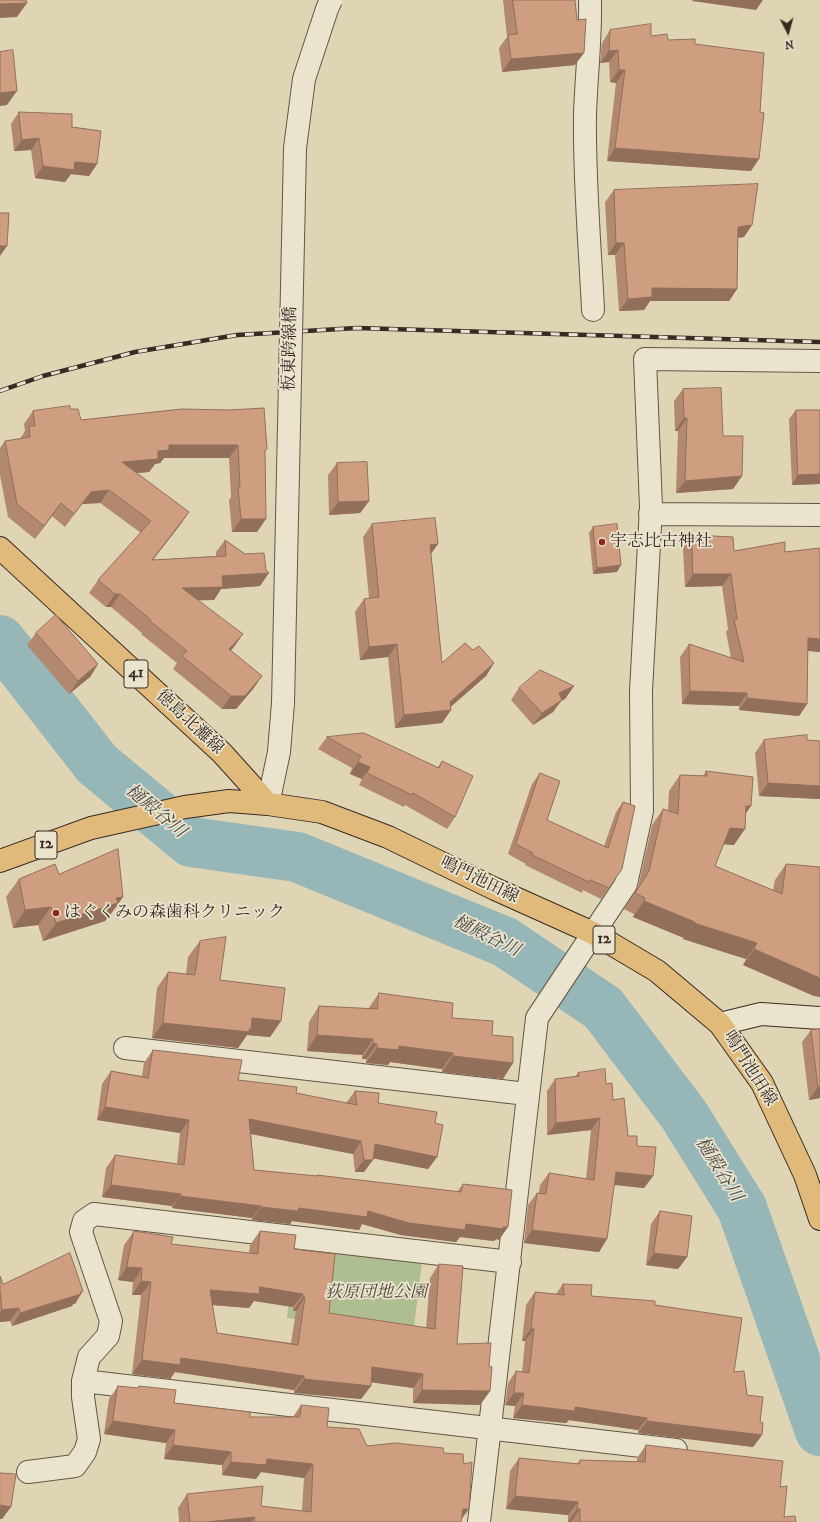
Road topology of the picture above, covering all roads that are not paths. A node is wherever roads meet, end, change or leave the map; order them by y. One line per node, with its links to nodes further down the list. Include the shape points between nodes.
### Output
1 (331, 0): 8 (street, 板東跨線橋, bridge, via 304,79 295,148 283,702 279,752)
2 (590, 0): 3 (street, via 585,116)
3 (593, 310)
4 (820, 361): 5 (street, via 645,359)
5 (650, 514): 6 (street); 10 (street, via 641,691 642,811 626,884)
6 (820, 515)
7 (0, 548): 8 (main road, 徳島北灘線 / 41, via 222,753)
8 (268, 804): 9 (main road, 鳴門池田線 / 12, via 229,801 185,807 91,828); 10 (main road, 鳴門池田線 / 12, via 322,812 388,837)
9 (0, 861)
10 (592, 933): 12 (main road, 鳴門池田線 / 12, via 657,971); 14 (street, via 537,1018)
11 (820, 1018): 12 (street, via 761,1014)
12 (720, 1024): 15 (main road, 鳴門池田線 / 12, via 762,1083 805,1175)
13 (125, 1048): 14 (street)
14 (527, 1094): 16 (street)
15 (820, 1219)
16 (510, 1262): 17 (street, via 94,1214 84,1221 80,1232 111,1321 108,1336 89,1357); 18 (street)
17 (83, 1381): 18 (street); 20 (street, via 89,1439 85,1452 76,1466)
18 (490, 1428): 19 (street); 21 (street)
19 (695, 1453)
20 (28, 1472)
21 (479, 1522)

